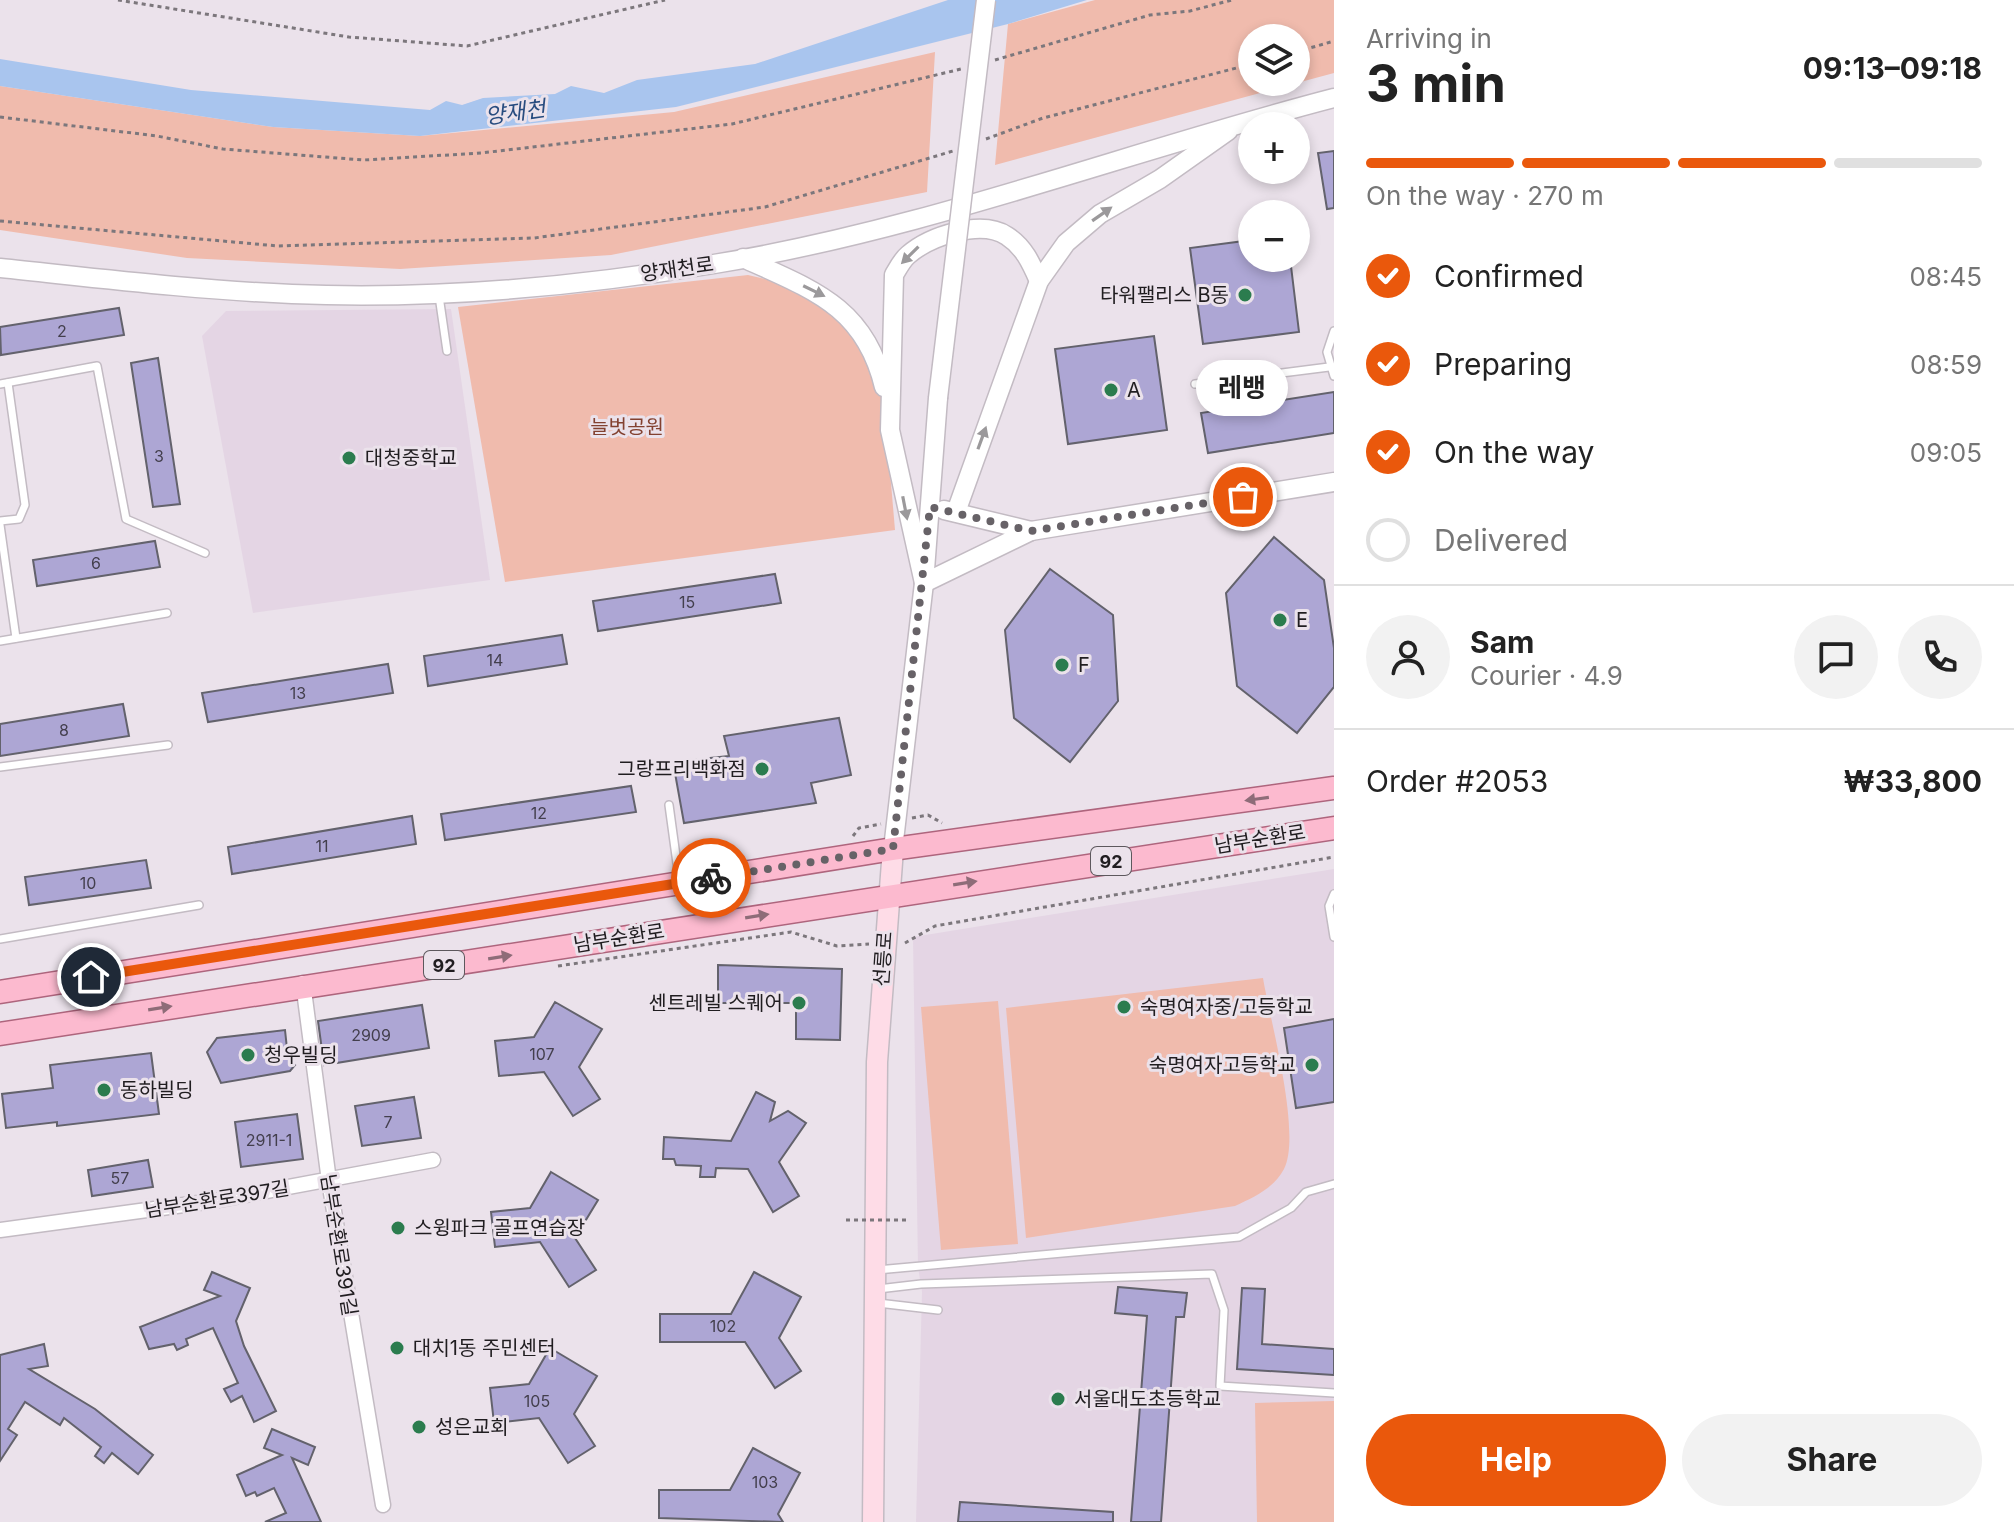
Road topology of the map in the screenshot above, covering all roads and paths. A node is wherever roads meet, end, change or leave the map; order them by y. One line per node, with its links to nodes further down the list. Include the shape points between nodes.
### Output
1 (118, 0): 2 (path, via 349,37 467,46)
2 (665, 0)
3 (986, 0): 15 (street, 선릉로, bridge)
4 (1232, 0): 7 (path, via 1150,15)
5 (1334, 41): 6 (path)
6 (1310, 48)
7 (984, 64)
8 (970, 67): 12 (path, via 732,124 387,159 223,149)
9 (1238, 68): 15 (path, via 1043,118)
10 (1334, 98): 11 (street, 양재천로)
11 (1279, 112)
12 (0, 117)
13 (1238, 123): 17 (street, 양재천로, via 964,204)
14 (1238, 123): 19 (street, one-way to 14, via 1066,243 1100,214)
15 (970, 145): 16 (path, via 765,207 534,238 278,246); 29 (street, 선릉로, bridge, via 938,398)
16 (0, 221)
17 (743, 258): 20 (street, 양재천로); 27 (street, one-way to 27, via 831,299 854,322 872,350)
18 (0, 268): 20 (street, 양재천로, via 294,294)
19 (1039, 281): 27 (street, one-way to 27, via 1026,252 1005,234 980,227 921,244 905,257 894,275); 30 (street, one-way to 19)
20 (439, 293): 22 (lane)
21 (1334, 331): 23 (lane, via 1327,352)
22 (447, 351)
23 (1329, 367): 24 (lane); 26 (lane)
24 (1334, 376)
25 (4, 384): 31 (lane, via 25,505 19,519); 33 (lane, via 97,366 126,519)
26 (1195, 384)
27 (888, 406): 34 (street, one-way to 34)
28 (1334, 482): 32 (street)
29 (930, 507): 30 (street); 34 (street, 선릉로)
30 (956, 512): 32 (street)
31 (0, 523): 36 (lane)
32 (1031, 531): 34 (street)
33 (205, 553)
34 (924, 583): 43 (street, 선릉로)
35 (167, 613): 36 (lane)
36 (16, 638): 37 (lane)
37 (0, 641)
38 (168, 745): 39 (lane)
39 (0, 767)
40 (1334, 788): 43 (main road, 남부순환로 / 92, one-way to 43)
41 (669, 805): 45 (lane)
42 (1334, 828): 47 (main road, 남부순환로 / 92, one-way to 42)
43 (893, 849): 45 (main road, 남부순환로 / 92); 47 (main road, 선릉로)
44 (1334, 857): 51 (path, via 935,926 907,943)
45 (680, 883): 54 (main road, 남부순환로 / 92)
46 (1334, 894): 49 (lane, via 1329,906)
47 (888, 895): 51 (main road, 선릉로); 53 (main road, 남부순환로 / 92, one-way to 47)
48 (199, 905): 50 (lane)
49 (1334, 937)
50 (0, 939)
51 (884, 944): 52 (path, via 837,946 791,932); 62 (main road, 선릉로, via 877,1062)
52 (556, 967)
53 (303, 983): 55 (main road, 남부순환로 / 92, one-way to 53); 57 (street, 남부순환로391길)
54 (0, 992)
55 (0, 1034)
56 (433, 1160): 57 (street, 남부순환로397길)
57 (329, 1181): 61 (street, 남부순환로397길); 65 (street, 남부순환로391길)
58 (1334, 1184): 62 (lane, via 1306,1192 1291,1208 1239,1237)
59 (846, 1220): 60 (path, bridge)
60 (907, 1220)
61 (0, 1230)
62 (876, 1287): 63 (lane); 64 (lane, via 1212,1274 1224,1310 1220,1386); 66 (main road, 선릉로)
63 (938, 1310)
64 (1334, 1393)
65 (383, 1505)
66 (873, 1522)

